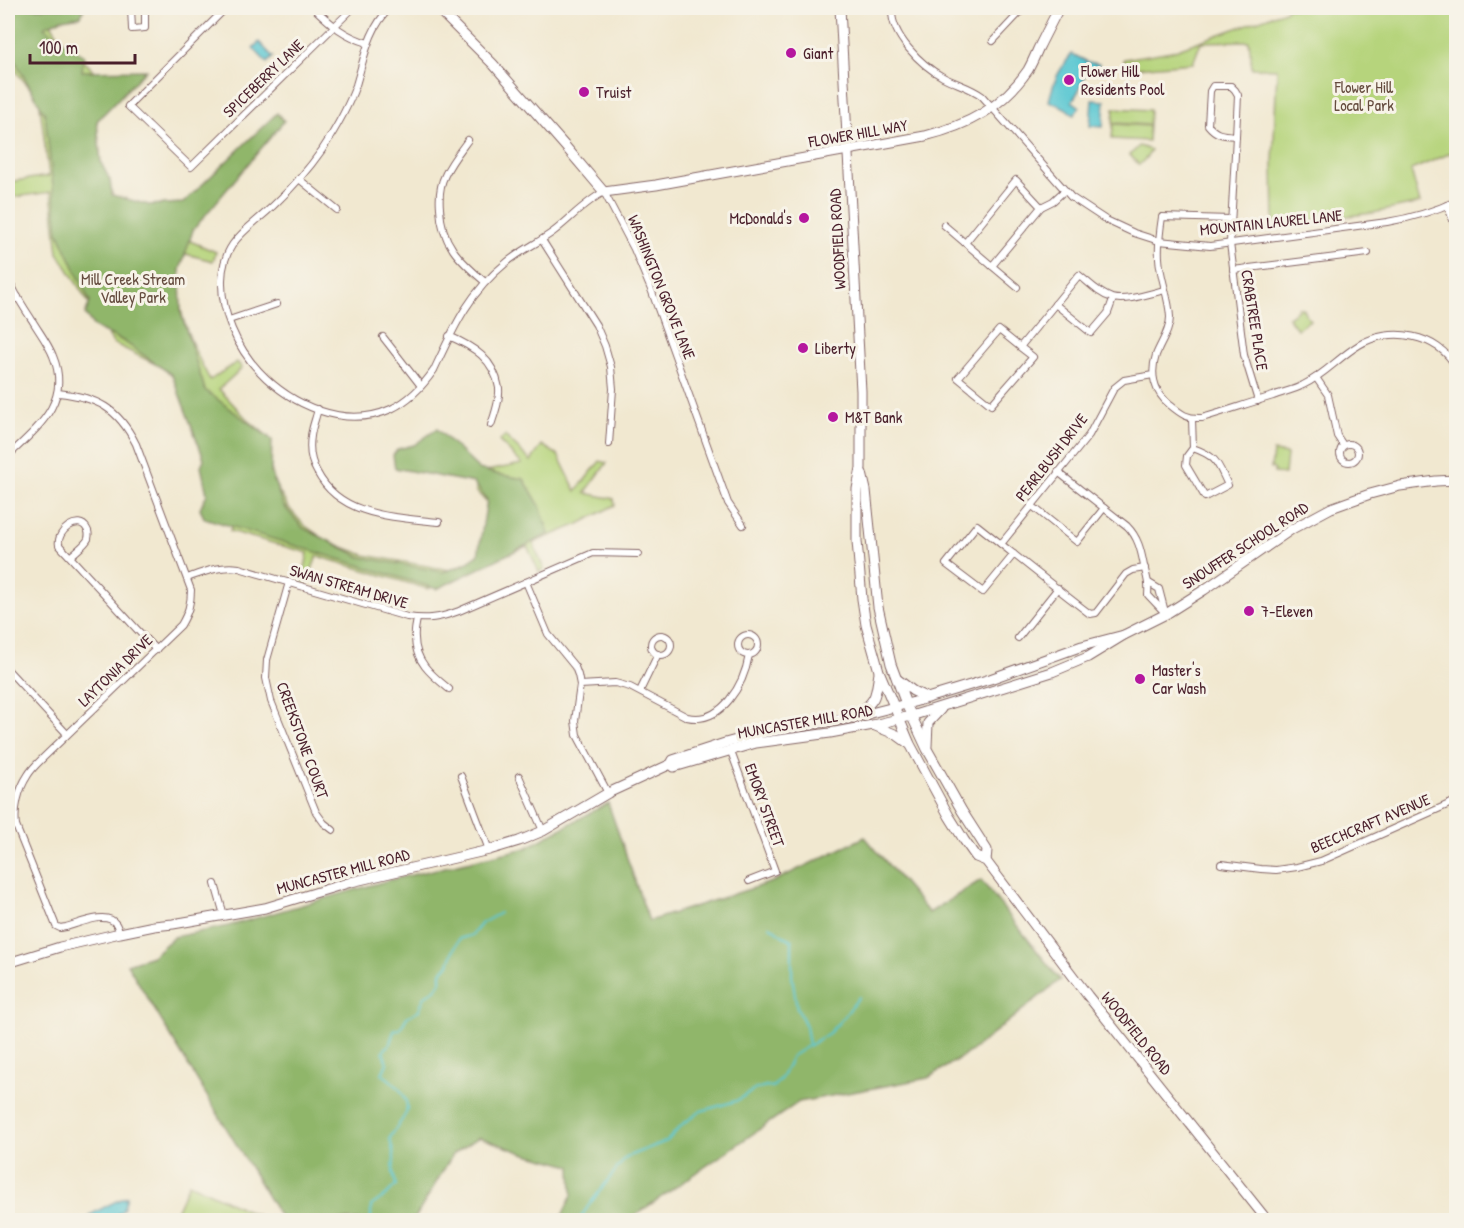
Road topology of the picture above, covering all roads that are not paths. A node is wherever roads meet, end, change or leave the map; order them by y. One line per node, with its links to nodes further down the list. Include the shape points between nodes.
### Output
1 (131, 8): 2 (street, via 132,29 145,28)
2 (145, 8)
3 (226, 8): 14 (street, SPICEBERRY LANE, via 128,106 191,167)
4 (314, 8): 14 (street)
5 (353, 8): 14 (street, SPICEBERRY LANE)
6 (390, 8): 16 (street)
7 (437, 8): 23 (main road, WASHINGTON GROVE LANE, via 493,64)
8 (840, 8): 20 (main road, WOODFIELD ROAD)
9 (892, 8): 17 (street, MOUNTAIN LAUREL LANE, via 898,34 921,60 954,83 975,91)
10 (1024, 8): 15 (street)
11 (1059, 8): 17 (main road, FLOWER HILL WAY, via 1028,70)
12 (1138, 8): 13 (street)
13 (1165, 8)
14 (334, 27): 16 (street)
15 (993, 41)
16 (368, 43): 21 (street, via 341,119)
17 (992, 108): 20 (main road, FLOWER HILL WAY, via 950,130); 22 (street, MOUNTAIN LAUREL LANE)
18 (1236, 136): 18 (street, CRABTREE PLACE, via 1238,95 1231,86 1213,86 1208,125 1213,132); 28 (street, CRABTREE PLACE)
19 (468, 140): 39 (street, via 444,178 439,196 440,220 453,250)
20 (847, 150): 23 (main road, FLOWER HILL WAY); 64 (main road, WOODFIELD ROAD, via 861,391)
21 (299, 179): 27 (street); 47 (street, via 228,251 222,282)
22 (1064, 191): 26 (street); 32 (street, MOUNTAIN LAUREL LANE, via 1106,220)
23 (604, 192): 31 (street); 70 (street, WASHINGTON GROVE LANE, via 652,292 728,503)
24 (1456, 201): 25 (street, MOUNTAIN LAUREL LANE)
25 (1447, 205): 30 (street); 34 (street, MOUNTAIN LAUREL LANE, via 1387,222)
26 (1041, 207): 33 (street, via 1016,180); 36 (street)
27 (337, 210)
28 (1230, 219): 32 (street, via 1162,216); 34 (street, CRABTREE PLACE)
29 (944, 225): 33 (street)
30 (1456, 228)
31 (542, 240): 39 (street, via 508,261); 60 (street, via 605,346 613,389)
32 (1159, 241): 34 (street, MOUNTAIN LAUREL LANE, via 1210,246); 41 (street)
33 (965, 243): 36 (street)
34 (1230, 243): 37 (street, CRABTREE PLACE)
35 (1368, 253): 37 (street)
36 (992, 266): 40 (street)
37 (1233, 270): 56 (street, CRABTREE PLACE, via 1244,355)
38 (8, 276): 42 (street)
39 (485, 282): 48 (street)
40 (1017, 287)
41 (1165, 290): 43 (street); 52 (street, via 1169,324 1155,357)
42 (18, 297): 44 (street); 55 (street, via 54,357)
43 (1113, 299): 46 (street, via 1079,275); 46 (street, via 1108,313 1091,333)
44 (8, 303)
45 (277, 304): 47 (street)
46 (1055, 304): 50 (street)
47 (229, 320): 57 (street, via 240,346 258,371 297,401)
48 (449, 336): 54 (street, via 434,370); 59 (street, via 478,352 494,372 499,389)
49 (382, 337): 54 (street)
50 (1020, 347): 50 (street, via 1033,357 991,405 958,378 999,330)
51 (1456, 367): 53 (street, via 1443,350 1427,340 1387,335 1358,346)
52 (1153, 375): 58 (street, via 1161,396); 65 (street, PEARLBUSH DRIVE, via 1124,380 1114,388 1089,435)
53 (1317, 379): 56 (street); 61 (street, via 1328,395)
54 (421, 386): 57 (street, via 402,403 375,415 348,416)
55 (58, 393): 63 (street, via 39,427); 76 (street, LAYTONIA DRIVE, via 95,401 128,429)
56 (1258, 400): 58 (street)
57 (318, 410): 69 (street, via 311,455 322,484 330,492 371,513)
58 (1192, 419): 62 (street)
59 (491, 425)
60 (609, 444)
61 (1343, 446)
62 (1193, 448): 62 (street, via 1186,465 1205,497 1228,485 1214,459)
63 (8, 456)
64 (861, 468): 89 (main road, WOODFIELD ROAD, via 856,489 860,582 866,625); 90 (main road, WOODFIELD ROAD, via 878,607)
65 (1058, 472): 67 (street, PEARLBUSH DRIVE); 68 (street)
66 (1456, 480): 81 (main road, SNOUFFER SCHOOL ROAD, via 1386,489 1331,508 1292,529)
67 (1031, 505): 68 (street, via 1077,542); 71 (street, PEARLBUSH DRIVE)
68 (1104, 508): 75 (street, via 1134,533)
69 (439, 522)
70 (742, 525)
71 (1001, 544): 73 (street); 73 (street, via 977,525 946,564 983,592)
72 (638, 554): 78 (street, SWAN STREAM DRIVE, via 593,553)
73 (1014, 554): 80 (street)
74 (70, 556): 74 (street, via 88,538 87,528 82,524 68,527 59,536 60,545); 85 (street)
75 (1145, 568): 79 (street); 80 (street, via 1126,574 1094,614)
76 (187, 578): 77 (street, SWAN STREAM DRIVE, via 230,566); 85 (street, LAYTONIA DRIVE, via 191,590 188,613)
77 (289, 582): 82 (street, SWAN STREAM DRIVE); 111 (street, CREEKSTONE COURT, via 267,660 267,686 315,813)
78 (526, 582): 82 (street, SWAN STREAM DRIVE, via 459,612); 91 (street, via 548,634 575,667)
79 (1149, 583): 81 (street, via 1159,589); 81 (street, via 1148,595)
80 (1058, 588): 84 (street)
81 (1166, 614): 83 (main road, SNOUFFER SCHOOL ROAD)
82 (417, 619): 92 (street, via 414,639 418,657 428,672)
83 (1124, 635): 94 (main road, SNOUFFER SCHOOL ROAD); 96 (main road, SNOUFFER SCHOOL ROAD, via 1088,657 1052,672)
84 (1018, 638)
85 (156, 650): 102 (street, LAYTONIA DRIVE)
86 (658, 654): 93 (street)
87 (749, 655): 93 (street, via 728,703 704,718 687,717)
88 (8, 670): 102 (street)
89 (879, 671): 97 (main road, WOODFIELD ROAD); 99 (main road, via 874,699)
90 (896, 678): 94 (main road); 95 (main road, WOODFIELD ROAD)
91 (580, 685): 93 (street, via 615,683); 109 (street, via 577,735)
92 (449, 689)
93 (640, 691)
94 (928, 698): 95 (main road, SNOUFFER SCHOOL ROAD)
95 (906, 704): 97 (main road, MUNCASTER MILL ROAD); 98 (main road, WOODFIELD ROAD)
96 (943, 707): 98 (main road, SNOUFFER SCHOOL ROAD); 105 (main road, via 928,723)
97 (894, 708): 99 (main road, MUNCASTER MILL ROAD); 100 (main road, WOODFIELD ROAD)
98 (911, 716): 100 (main road, MUNCASTER MILL ROAD); 105 (main road, WOODFIELD ROAD)
99 (855, 717): 106 (main road, MUNCASTER MILL ROAD, via 766,732 673,760)
100 (899, 719): 101 (main road, MUNCASTER MILL ROAD); 103 (main road, WOODFIELD ROAD)
101 (873, 725): 103 (main road); 104 (main road, MUNCASTER MILL ROAD)
102 (67, 734): 119 (street, LAYTONIA DRIVE, via 28,774 15,809 16,826 56,926 105,917 117,924)
103 (910, 744): 114 (main road, WOODFIELD ROAD, via 964,840 976,857)
104 (730, 749): 106 (main road, MUNCASTER MILL ROAD, via 674,767); 116 (street, EMORY STREET, via 775,871)
105 (927, 749): 114 (main road, WOODFIELD ROAD, via 987,850)
106 (671, 764): 109 (main road, MUNCASTER MILL ROAD)
107 (460, 776): 113 (street)
108 (519, 776): 112 (street)
109 (608, 793): 112 (main road, MUNCASTER MILL ROAD)
110 (1456, 801): 115 (street, BEECHCRAFT AVENUE, via 1321,861 1276,870)
111 (333, 830)
112 (543, 831): 113 (main road, MUNCASTER MILL ROAD)
113 (489, 850): 118 (main road, MUNCASTER MILL ROAD)
114 (986, 861): 121 (main road, WOODFIELD ROAD)
115 (1221, 864)
116 (749, 881)
117 (215, 884): 118 (street)
118 (224, 915): 119 (main road, MUNCASTER MILL ROAD)
119 (120, 933): 120 (main road, MUNCASTER MILL ROAD)
120 (8, 963)
121 (1267, 1221)

